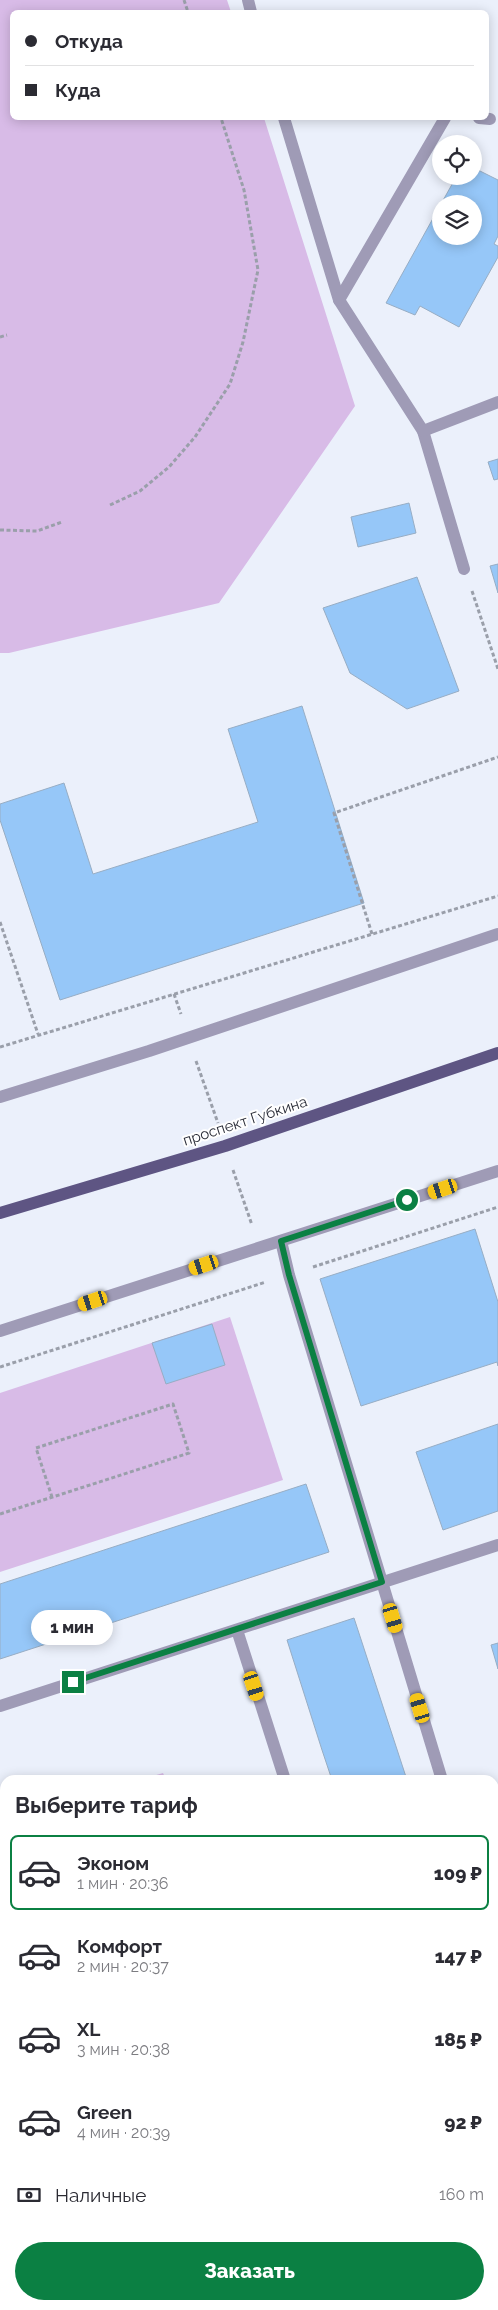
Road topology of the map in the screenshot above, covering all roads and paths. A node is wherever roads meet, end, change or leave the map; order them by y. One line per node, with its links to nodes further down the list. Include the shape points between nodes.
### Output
1 (222, 120): 9 (path, via 244,190 258,270 244,342 230,384 195,437 169,467 147,485)
2 (285, 120): 4 (lane)
3 (444, 120): 4 (lane)
4 (340, 300): 8 (lane)
5 (7, 335): 6 (path)
6 (0, 337)
7 (498, 402): 8 (lane)
8 (423, 431): 12 (lane)
9 (110, 505)
10 (62, 522): 11 (path, via 37,531)
11 (0, 530)
12 (464, 569): 13 (path)
13 (498, 669)
14 (498, 757): 17 (path, via 334,813)
15 (498, 896): 17 (path)
16 (0, 922): 19 (path)
17 (372, 934): 19 (path)
18 (498, 934): 22 (lane, via 149,1051)
19 (38, 1034): 20 (path)
20 (0, 1047)
21 (498, 1053): 25 (main road, проспект Губкина, via 225,1146)
22 (0, 1097)
23 (498, 1173): 26 (lane)
24 (498, 1207): 27 (path)
25 (0, 1213)
26 (281, 1241): 27 (lane); 28 (lane)
27 (289, 1275): 29 (path); 33 (lane)
28 (0, 1331)
29 (0, 1367)
30 (52, 1498): 30 (path, via 189,1453 173,1404 36,1448); 31 (path)
31 (0, 1514)
32 (498, 1545): 33 (lane)
33 (382, 1582): 34 (lane); 37 (lane)
34 (236, 1630): 35 (lane); 36 (lane)
35 (0, 1706)
36 (282, 1775)
37 (440, 1775)

